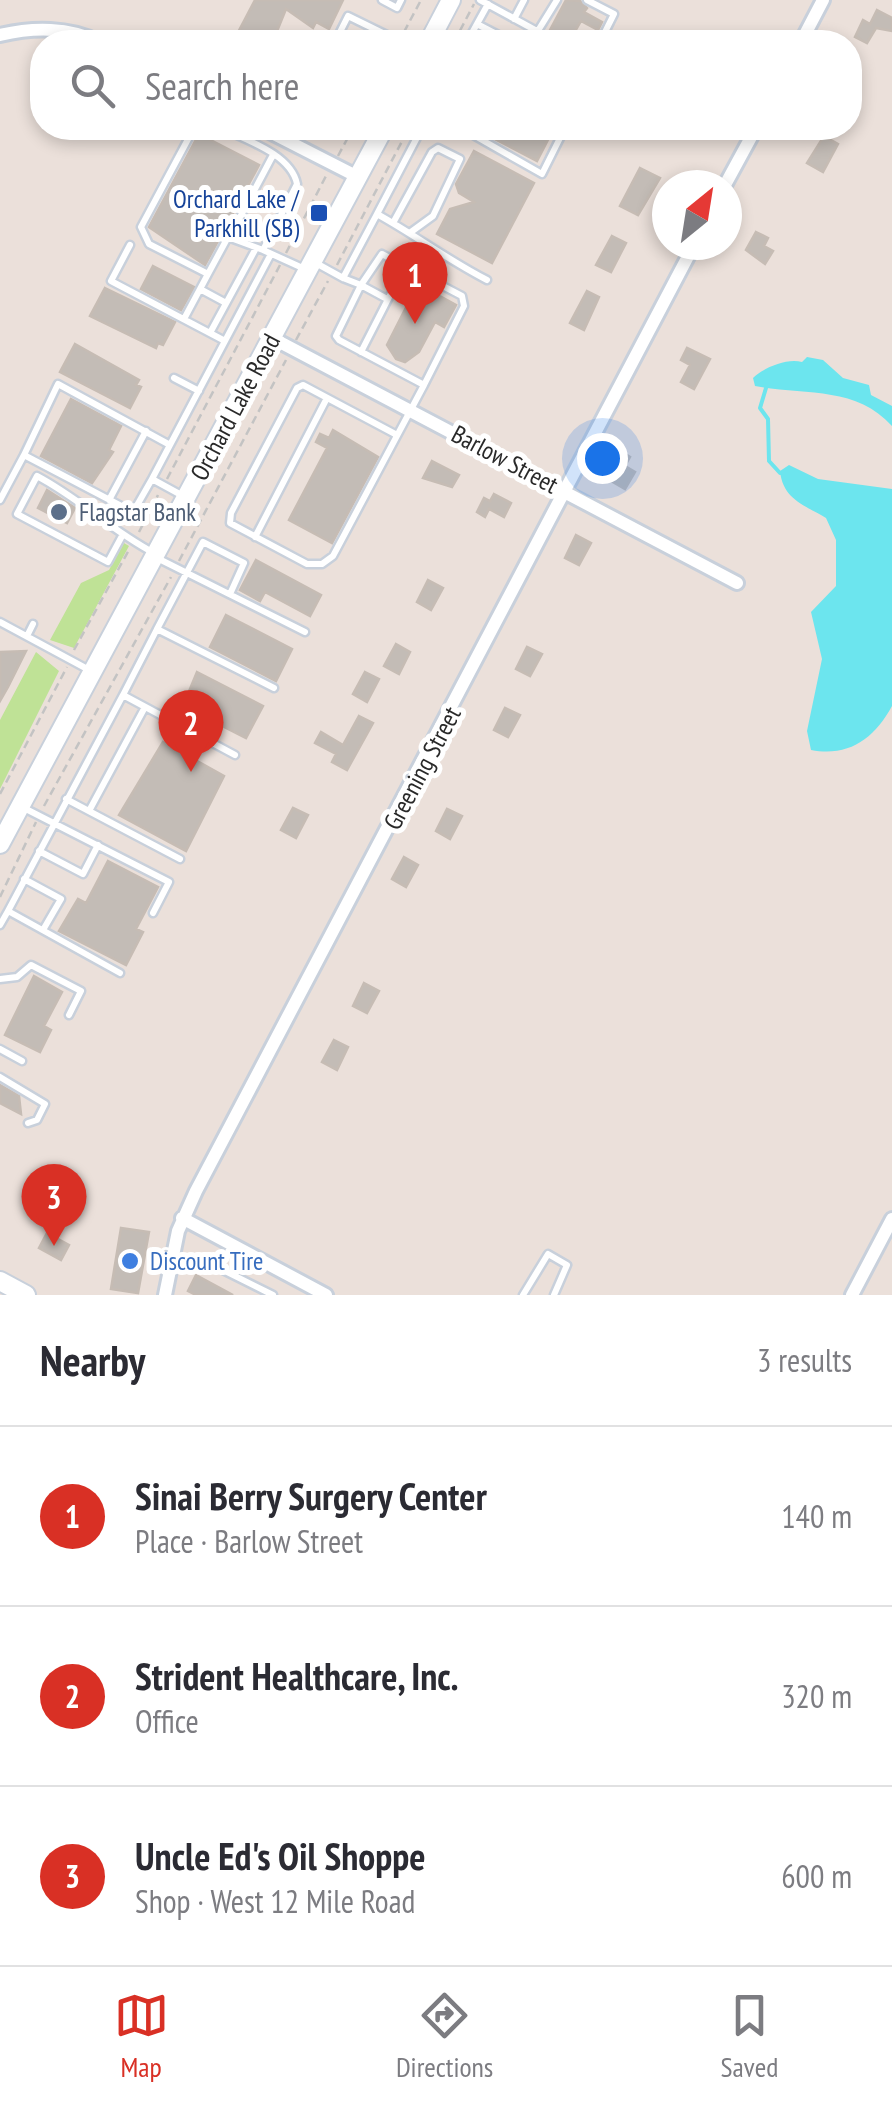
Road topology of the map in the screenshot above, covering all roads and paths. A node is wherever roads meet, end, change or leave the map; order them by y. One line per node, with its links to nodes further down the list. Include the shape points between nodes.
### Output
1 (382, 0): 2 (lane, via 397,8)
2 (401, 0)
3 (421, 0): 15 (path)
4 (452, 0): 16 (main road)
5 (524, 0): 10 (lane)
6 (557, 0): 21 (lane)
7 (587, 0): 22 (lane, via 614,14)
8 (823, 0): 23 (street)
9 (483, 1): 10 (lane); 11 (lane); 17 (path)
10 (514, 19): 20 (lane)
11 (477, 24): 18 (lane); 19 (lane)
12 (30, 30): 24 (street)
13 (341, 30): 14 (lane, via 348,16)
14 (376, 30)
15 (406, 30)
16 (436, 30)
17 (462, 30)
18 (474, 30)
19 (489, 30)
20 (534, 30)
21 (542, 30)
22 (606, 30)
23 (807, 30)
24 (0, 35)
25 (188, 140): 50 (lane, via 142,228 149,244)
26 (244, 140): 35 (lane)
27 (286, 140): 36 (street)
28 (347, 140): 36 (path)
29 (378, 140): 38 (main road, Orchard Lake Road)
30 (403, 140): 49 (path)
31 (416, 140): 39 (lane)
32 (482, 140): 33 (lane, via 542,174)
33 (559, 140)
34 (749, 140): 37 (street)
35 (273, 155): 42 (lane); 44 (lane, via 297,184)
36 (334, 164): 38 (street); 45 (path)
37 (733, 170)
38 (358, 177): 47 (main road, Orchard Lake Road)
39 (377, 214): 40 (lane); 51 (lane)
40 (393, 223): 41 (lane); 41 (lane, via 432,152 438,148 460,159 433,216)
41 (411, 232): 52 (lane)
42 (230, 236): 44 (lane); 50 (lane)
43 (130, 245): 57 (lane, via 111,281)
44 (263, 251): 45 (lane); 56 (lane); 60 (lane)
45 (282, 260): 47 (lane); 73 (path)
46 (686, 260): 74 (street, Greening Street)
47 (310, 266): 49 (lane); 59 (main road, Orchard Lake Road)
48 (405, 266): 53 (lane, via 382,254); 55 (lane); 64 (lane, via 462,296 464,306)
49 (333, 272): 51 (lane); 61 (path)
50 (208, 274): 54 (lane)
51 (343, 278): 53 (lane)
52 (487, 280)
53 (361, 285): 55 (lane); 62 (lane, via 336,336)
54 (200, 289): 56 (lane); 57 (lane)
55 (387, 298): 62 (lane)
56 (226, 303): 58 (lane)
57 (184, 319): 58 (lane)
58 (210, 333): 60 (lane)
59 (272, 338): 61 (street, Barlow Street); 75 (main road, Orchard Lake Road)
60 (225, 340): 65 (lane)
61 (292, 348): 67 (street, Barlow Street); 82 (path)
62 (361, 352): 64 (lane)
63 (174, 378): 65 (lane)
64 (424, 385): 67 (lane)
65 (199, 392): 70 (lane)
66 (327, 398): 69 (lane); 79 (lane); 79 (lane, via 297,388 231,513 230,523)
67 (410, 410): 69 (lane); 74 (street, Barlow Street)
68 (146, 431): 70 (lane); 71 (lane, via 58,384); 77 (lane)
69 (397, 435): 79 (lane, via 333,556 322,564 308,564)
70 (170, 445): 72 (lane)
71 (24, 455): 76 (lane); 77 (lane)
72 (152, 479): 73 (lane); 77 (lane, via 136,507)
73 (164, 485): 75 (lane); 80 (path)
74 (564, 490): 84 (street, Barlow Street); 120 (street, Greening Street)
75 (186, 497): 81 (main road, Orchard Lake Road)
76 (0, 500)
77 (109, 500)
78 (122, 536): 78 (lane, via 88,513 84,502 36,476 17,514 108,562); 80 (lane)
79 (255, 537)
80 (134, 542): 81 (lane); 91 (path)
81 (155, 555): 82 (lane); 92 (main road, Orchard Lake Road)
82 (176, 567): 83 (lane); 101 (path)
83 (186, 572): 85 (lane); 85 (lane, via 202,542 244,564); 88 (lane)
84 (737, 584)
85 (230, 594): 89 (lane)
86 (0, 622): 90 (lane)
87 (33, 624): 90 (lane)
88 (157, 629): 93 (lane); 94 (lane)
89 (305, 632)
90 (26, 636): 91 (lane)
91 (70, 660): 92 (lane); 97 (path)
92 (92, 672): 99 (main road, Orchard Lake Road)
93 (274, 688)
94 (123, 694): 95 (lane); 98 (lane)
95 (145, 707): 96 (lane); 100 (lane)
96 (235, 755)
97 (0, 794)
98 (66, 799): 100 (lane); 102 (lane)
99 (20, 806): 101 (lane); 103 (main road, Orchard Lake Road)
100 (89, 811): 106 (lane)
101 (40, 815): 102 (lane); 108 (path)
102 (53, 822): 104 (lane); 105 (lane)
103 (2, 837)
104 (98, 845): 105 (lane, via 83,874); 110 (lane, via 169,882)
105 (39, 851): 107 (lane)
106 (180, 860)
107 (24, 879): 109 (lane); 112 (lane, via 60,899)
108 (0, 897)
109 (8, 911): 111 (lane); 112 (lane)
110 (153, 913)
111 (0, 925)
112 (43, 930): 113 (lane)
113 (120, 973)
114 (0, 978): 115 (lane, via 18,977 31,965 82,991)
115 (68, 1015)
116 (0, 1049): 117 (lane)
117 (22, 1060)
118 (0, 1077): 119 (lane, via 45,1104 38,1120)
119 (28, 1123)
120 (182, 1218): 125 (street, Greening Street); 127 (street)
121 (892, 1219): 130 (street)
122 (217, 1267): 126 (lane)
123 (0, 1281): 124 (main road)
124 (26, 1295)
125 (165, 1295)
126 (273, 1295)
127 (326, 1295)
128 (522, 1295): 129 (lane, via 548,1254 568,1265)
129 (554, 1295)
130 (852, 1295)

